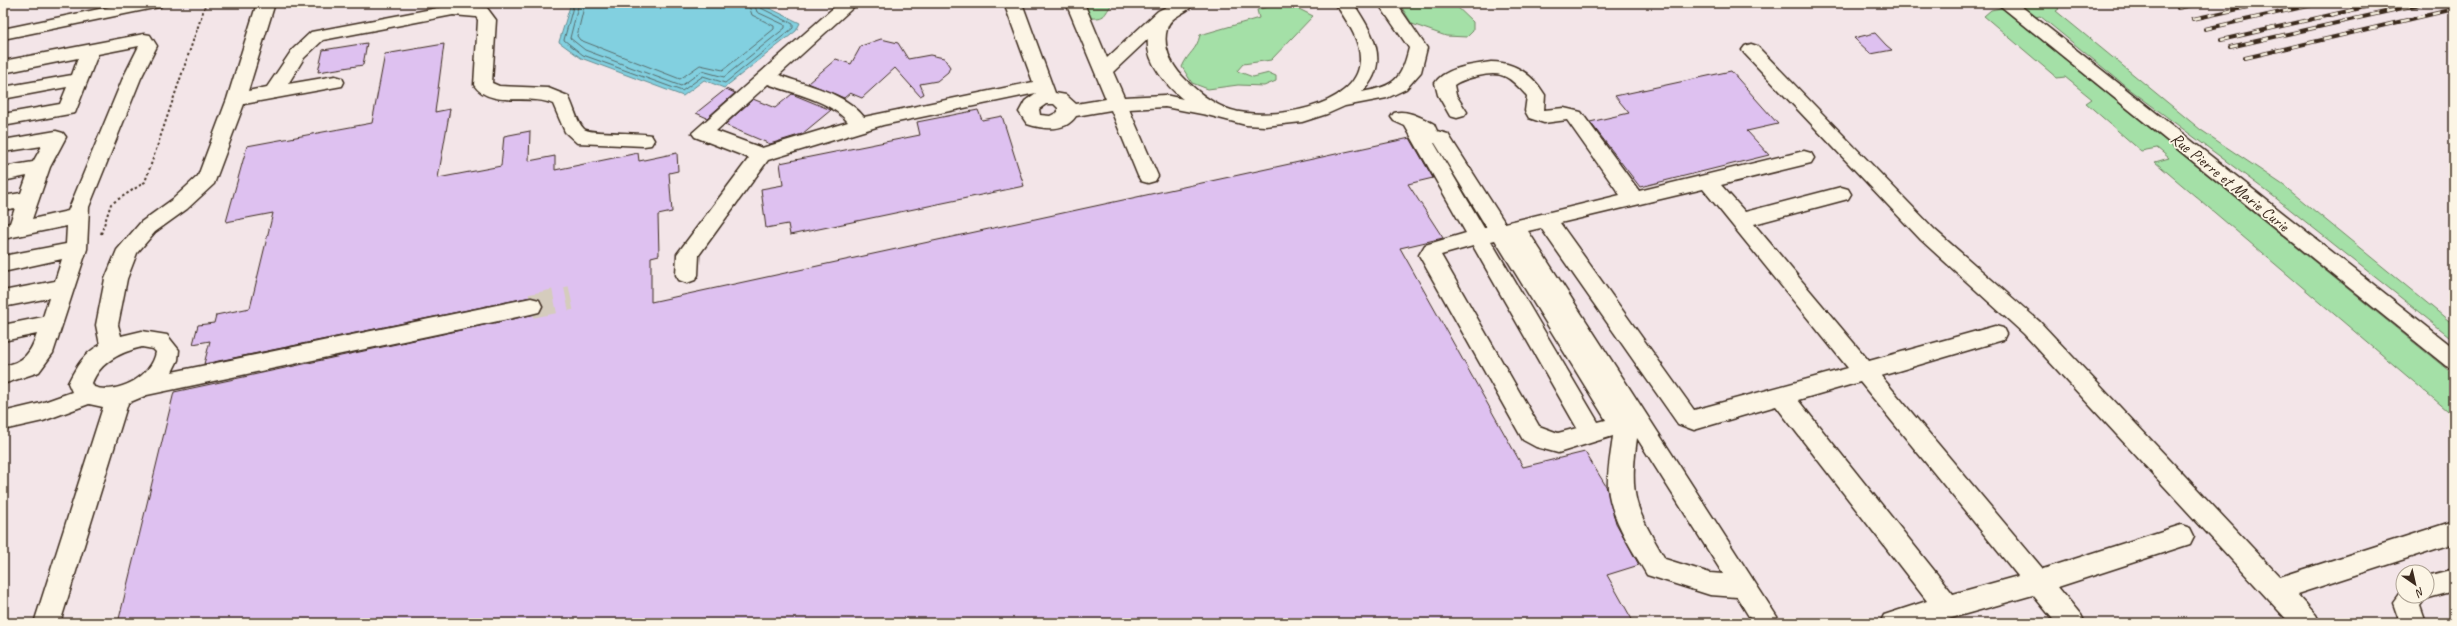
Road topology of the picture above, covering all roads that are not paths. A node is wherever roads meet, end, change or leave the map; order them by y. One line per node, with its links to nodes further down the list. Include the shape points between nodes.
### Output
1 (154, 3): 11 (street)
2 (266, 3): 22 (street)
3 (849, 3): 16 (street)
4 (1013, 3): 20 (street)
5 (1075, 3): 15 (street)
6 (1186, 3): 10 (street)
7 (1344, 3): 23 (street, via 1364,34 1370,50 1367,72)
8 (1387, 3): 23 (street, via 1418,48 1412,72 1399,85 1383,92 1353,101)
9 (2006, 3): 61 (street, Rue Pierre et Marie Curie)
10 (1168, 12): 15 (street, via 1146,29); 26 (street, via 1156,40 1160,59 1177,83 1190,95)
11 (3, 34)
12 (91, 48): 14 (street); 17 (street); 44 (street, via 144,39 148,46 132,78 79,207)
13 (1751, 50): 78 (street, via 1928,235 2032,328)
14 (3, 67)
15 (1103, 71): 24 (street)
16 (766, 77): 30 (street, via 835,102 848,110); 34 (street, via 702,133)
17 (80, 79): 21 (street); 25 (street)
18 (335, 82): 19 (street)
19 (274, 92): 22 (street); 32 (street, via 303,46 317,36 453,10 472,10 482,12 488,20 483,85 495,92 548,94 556,97 561,100 575,132 584,139)
20 (1043, 92): 27 (street, via 1065,102); 27 (street, via 1030,107 1029,112 1034,120 1053,123 1064,119); 30 (street, via 880,119)
21 (3, 93)
22 (236, 99): 59 (street, via 207,179 180,204 148,227 128,250 116,279 108,325)
23 (1341, 100): 26 (street, via 1317,111 1289,118 1258,119 1226,115)
24 (1116, 103): 26 (street, via 1165,101); 27 (street); 38 (street)
25 (68, 109): 29 (street); 31 (street)
26 (1214, 110)
27 (1069, 111)
28 (1458, 112): 42 (street, via 1447,96 1444,84 1454,76 1482,69 1507,68 1516,72 1536,94 1536,114 1544,116 1569,113 1574,116)
29 (3, 120)
30 (860, 125): 34 (street)
31 (56, 137): 33 (street); 36 (street)
32 (644, 140)
33 (3, 146)
34 (761, 155): 52 (street, via 688,254)
35 (1804, 158): 39 (street)
36 (40, 168): 37 (street); 41 (street)
37 (3, 174)
38 (1148, 176)
39 (1708, 182): 42 (street); 46 (street)
40 (1841, 194): 46 (street)
41 (29, 198): 43 (street); 48 (street)
42 (1634, 199): 45 (street)
43 (3, 203)
44 (79, 216): 48 (street); 50 (street)
45 (1546, 219): 47 (street); 67 (street, via 1689,420 1700,420)
46 (1739, 222): 62 (street)
47 (1507, 229): 49 (street); 49 (street, via 1441,138 1429,136 1427,128 1406,119); 70 (street)
48 (10, 231)
49 (1478, 237): 71 (street); 71 (street, via 1432,250 1430,255 1531,433 1544,440 1558,443)
50 (76, 249): 51 (street); 53 (street)
51 (3, 264)
52 (687, 275)
53 (64, 287): 54 (street); 56 (street)
54 (3, 299)
55 (531, 306): 63 (street)
56 (52, 324): 57 (street); 64 (street, via 37,362 23,371)
57 (3, 333)
58 (1995, 334): 62 (street)
59 (112, 348): 60 (street, via 142,339 159,341 168,350); 66 (street, via 91,362 83,372 80,383)
60 (168, 358): 63 (street); 65 (street, via 158,374)
61 (2454, 360)
62 (1863, 372): 67 (street); 75 (street)
63 (207, 374): 65 (street)
64 (3, 375)
65 (141, 387): 68 (street)
66 (88, 395): 68 (street, via 99,399); 69 (street, via 43,412)
67 (1781, 396): 80 (street)
68 (118, 397): 81 (street)
69 (3, 421)
70 (1630, 422): 71 (street); 77 (street, via 1626,432 1622,496 1656,567 1710,584); 82 (street)
71 (1592, 433)
72 (2454, 532): 78 (street)
73 (2181, 536): 75 (street)
74 (2454, 580): 76 (street)
75 (2037, 582): 80 (street); 84 (street)
76 (2435, 586)
77 (1733, 587)
78 (2275, 590): 85 (street)
79 (2406, 604): 86 (street)
80 (1948, 607): 83 (street)
81 (47, 623)
82 (1768, 623)
83 (1895, 623)
84 (2072, 623)
85 (2306, 623)
86 (2413, 623)

